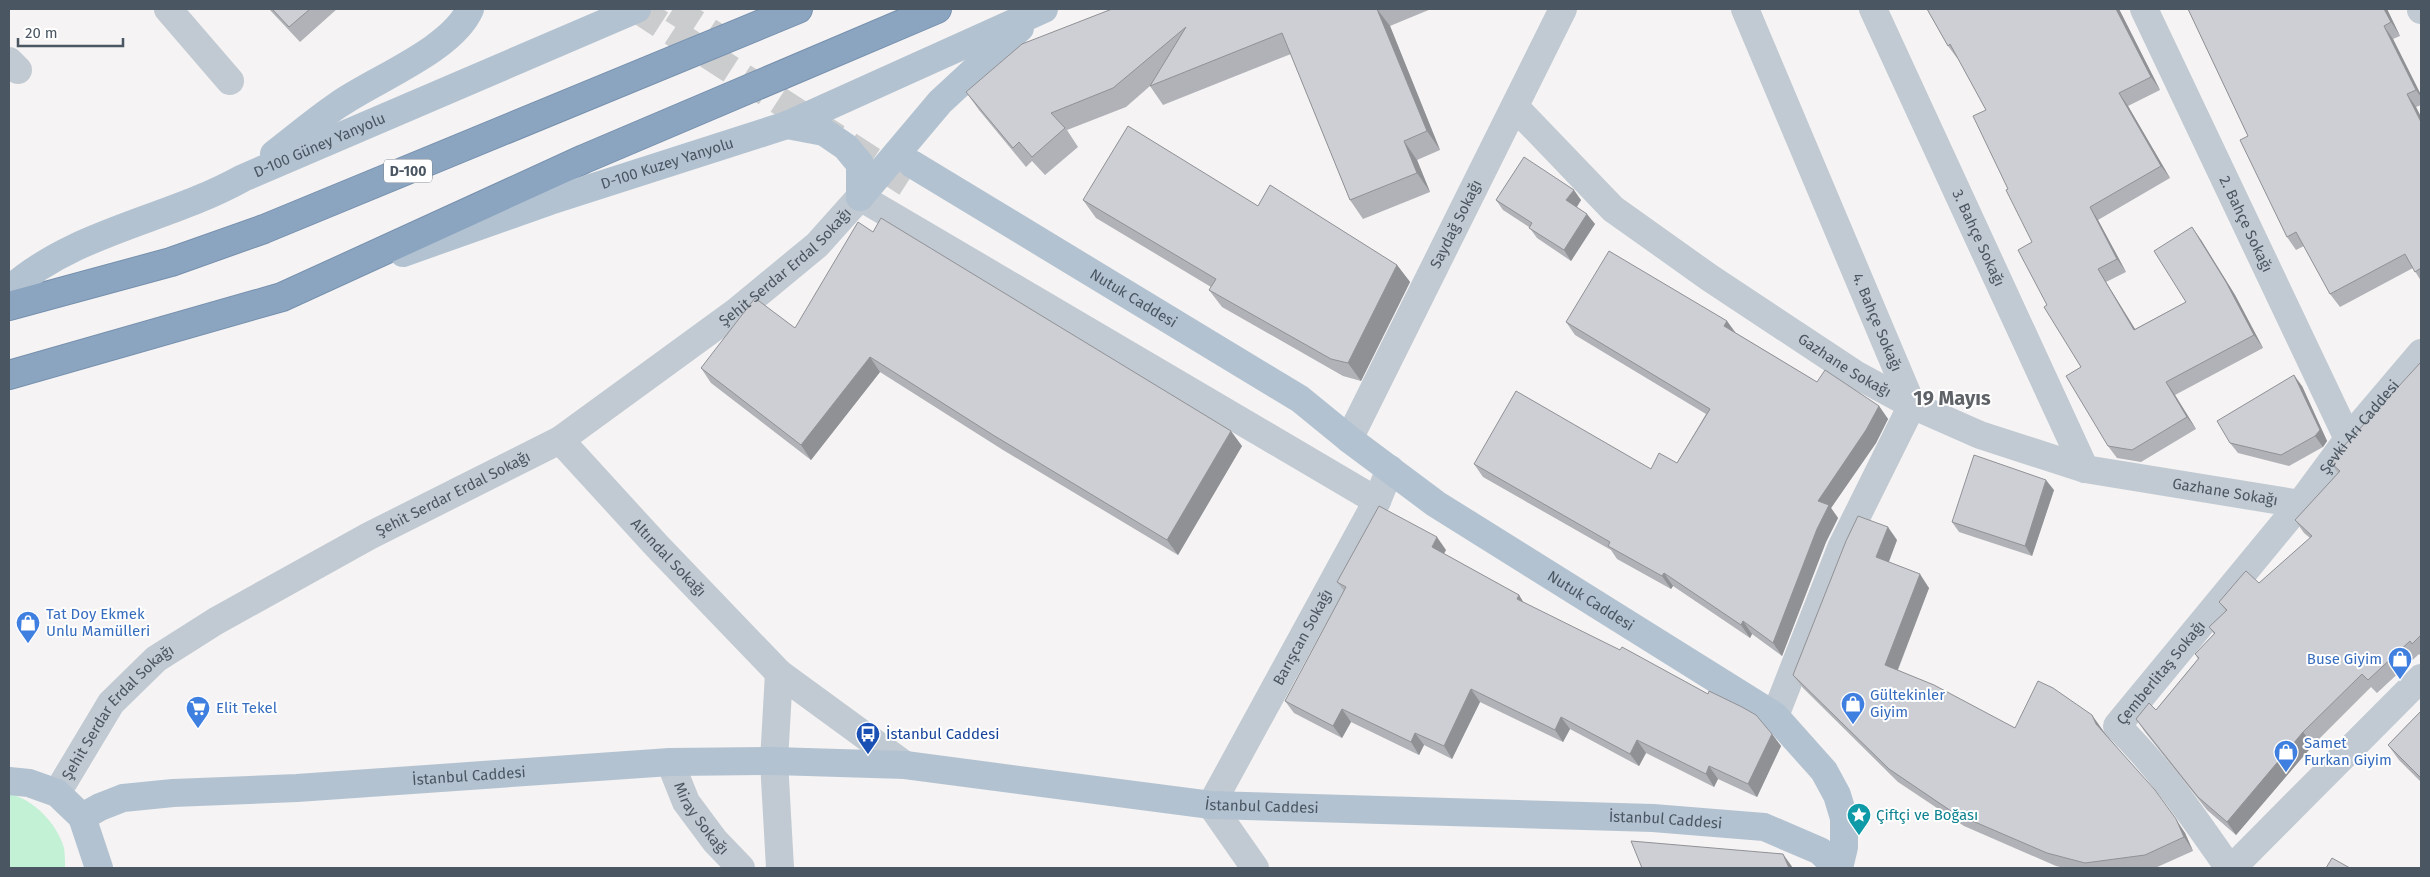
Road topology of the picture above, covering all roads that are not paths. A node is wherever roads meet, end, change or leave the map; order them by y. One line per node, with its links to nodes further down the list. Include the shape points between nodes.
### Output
1 (168, 9): 11 (street)
2 (470, 9): 15 (main road, via 449,36 339,104)
3 (637, 9): 15 (main road, D-100 Güney Yanyolu)
4 (798, 9): 19 (highway, D-100, via 264,229 171,262)
5 (936, 9): 18 (highway, via 584,159)
6 (1563, 9): 12 (street, Saydağ Sokağı)
7 (1745, 9): 22 (street, 4. Bahçe Sokağı)
8 (1872, 9): 27 (street, 3. Bahçe Sokağı)
9 (2144, 9): 24 (street, 2. Bahçe Sokağı)
10 (1042, 10): 13 (main road, D-100 Kuzey Yanyolu); 16 (main road, via 940,102)
11 (230, 81)
12 (1515, 107): 22 (street, Gazhane Sokağı, via 1613,209 1855,374); 23 (street, Saydağ Sokağı)
13 (788, 125): 16 (main road, via 824,132 846,147 860,164); 18 (main road, D-100 Kuzey Yanyolu, via 550,201)
14 (910, 173): 23 (main road, Nutuk Caddesi, via 1300,399)
15 (243, 178): 17 (main road, D-100 Güney Yanyolu, via 215,194 56,256)
16 (860, 197): 25 (street, Şehit Serdar Erdal Sokağı, via 817,245 744,305); 28 (street)
17 (9, 290)
18 (282, 296): 21 (highway)
19 (9, 306)
20 (2421, 353): 24 (street, Şevki Arı Caddesi)
21 (9, 375)
22 (1912, 405): 27 (street, Gazhane Sokağı, via 1980,436); 32 (street, via 1841,548)
23 (1349, 439): 26 (main road, Nutuk Caddesi)
24 (2348, 439): 29 (street, Şevki Arı Caddesi)
25 (560, 440): 30 (street, Altındal Sokağı); 38 (street, Şehit Serdar Erdal Sokağı, via 369,536 216,621 156,659 111,703)
26 (1390, 469): 28 (street, Barışcan Sokağı); 32 (main road, Nutuk Caddesi, via 1436,504)
27 (2085, 469): 29 (street, Gazhane Sokağı)
28 (1377, 501): 39 (street, Barışcan Sokağı)
29 (2300, 504): 46 (street, Çemberlitaş Sokağı, via 2117,726 2171,785)
30 (779, 673): 34 (street); 36 (street, Altındal Sokağı)
31 (2421, 678): 46 (street)
32 (1775, 716): 45 (main road, Nutuk Caddesi, via 1824,771 1836,794 1844,818 1844,848)
33 (9, 759): 37 (main road)
34 (774, 761): 35 (main road, İstanbul Caddesi); 36 (main road, İstanbul Caddesi); 43 (street)
35 (670, 762): 40 (main road, İstanbul Caddesi, via 297,788 173,793 123,798); 42 (street, Miray Sokağı, via 686,802)
36 (905, 765): 39 (main road, İstanbul Caddesi)
37 (19, 782): 38 (main road)
38 (57, 792): 40 (main road)
39 (1211, 805): 44 (street); 45 (main road, İstanbul Caddesi, via 1653,818 1764,827 1820,851)
40 (82, 817): 41 (main road)
41 (99, 868)
42 (741, 868)
43 (780, 868)
44 (1255, 868)
45 (1838, 868)
46 (2230, 868)

